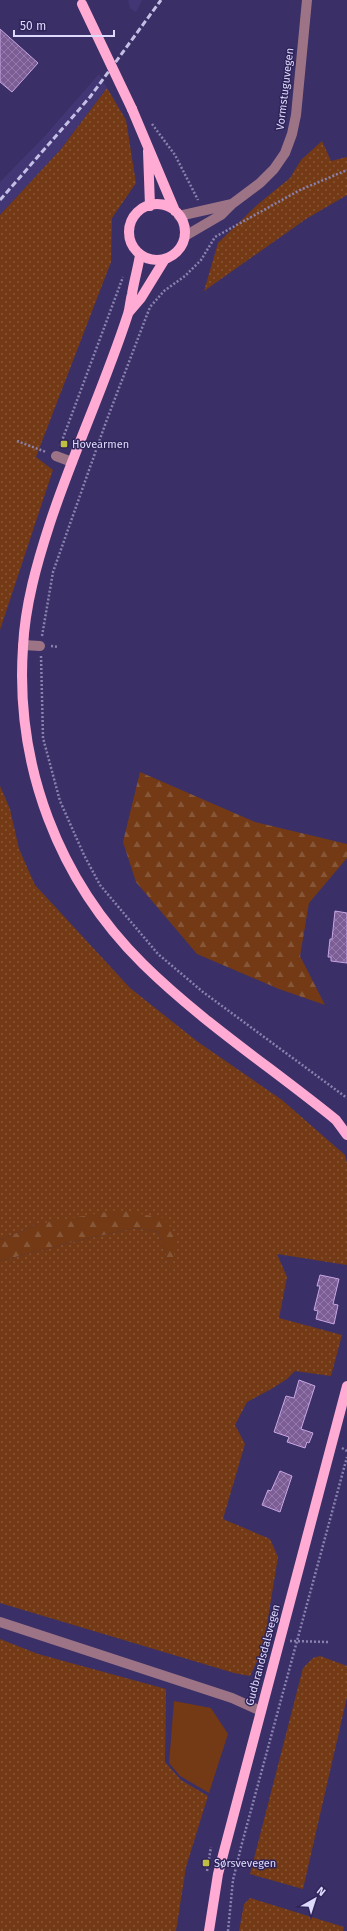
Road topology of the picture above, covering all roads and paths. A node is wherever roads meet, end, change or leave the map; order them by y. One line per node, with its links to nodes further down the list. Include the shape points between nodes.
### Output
1 (307, 0): 6 (street, Vormstuguvegen, via 292,134 285,153 274,169 260,184)
2 (81, 2): 4 (main road, bridge, via 132,109)
3 (151, 122): 8 (path, via 181,165)
4 (148, 149): 7 (main road); 9 (main road)
5 (347, 170): 19 (path, via 300,190 215,237 201,260 164,291 150,307 53,572)
6 (232, 204): 8 (street, Vormstuguvegen); 10 (street, Vormstuguvegen, via 221,215)
7 (150, 206): 9 (main road, via 164,205); 11 (main road, via 136,214 129,227 130,241)
8 (202, 210): 9 (street, Vormstuguvegen)
9 (177, 214): 10 (main road, via 184,225)
10 (184, 236): 12 (main road, via 176,253)
11 (140, 255): 12 (main road, via 153,260); 14 (main road)
12 (165, 259): 14 (main road, via 141,298)
13 (125, 276): 16 (path, via 120,281)
14 (129, 312): 17 (main road)
15 (17, 441): 16 (path)
16 (56, 456): 17 (street)
17 (72, 462): 18 (main road, via 37,566 28,605)
18 (23, 645): 19 (street); 21 (main road, via 23,713 35,780 56,840 87,896 121,941 163,983 209,1022)
19 (40, 646): 20 (path, via 44,738 60,801 100,885 158,954 203,992)
20 (347, 1098)
21 (336, 1120): 22 (main road); 23 (main road)
22 (347, 1124)
23 (347, 1134)
24 (347, 1386): 27 (main road, Gudbrandsdalsvegen)
25 (347, 1457): 28 (path)
26 (0, 1622): 30 (street, via 232,1698)
27 (280, 1639): 28 (path); 30 (main road, Gudbrandsdalsvegen)
28 (296, 1642): 29 (path); 34 (path, via 239,1854 233,1880)
29 (328, 1642)
30 (260, 1711): 33 (main road, Gudbrandsdalsvegen, via 218,1874)
31 (211, 1847): 32 (path)
32 (207, 1871)
33 (209, 1931)
34 (228, 1931)

